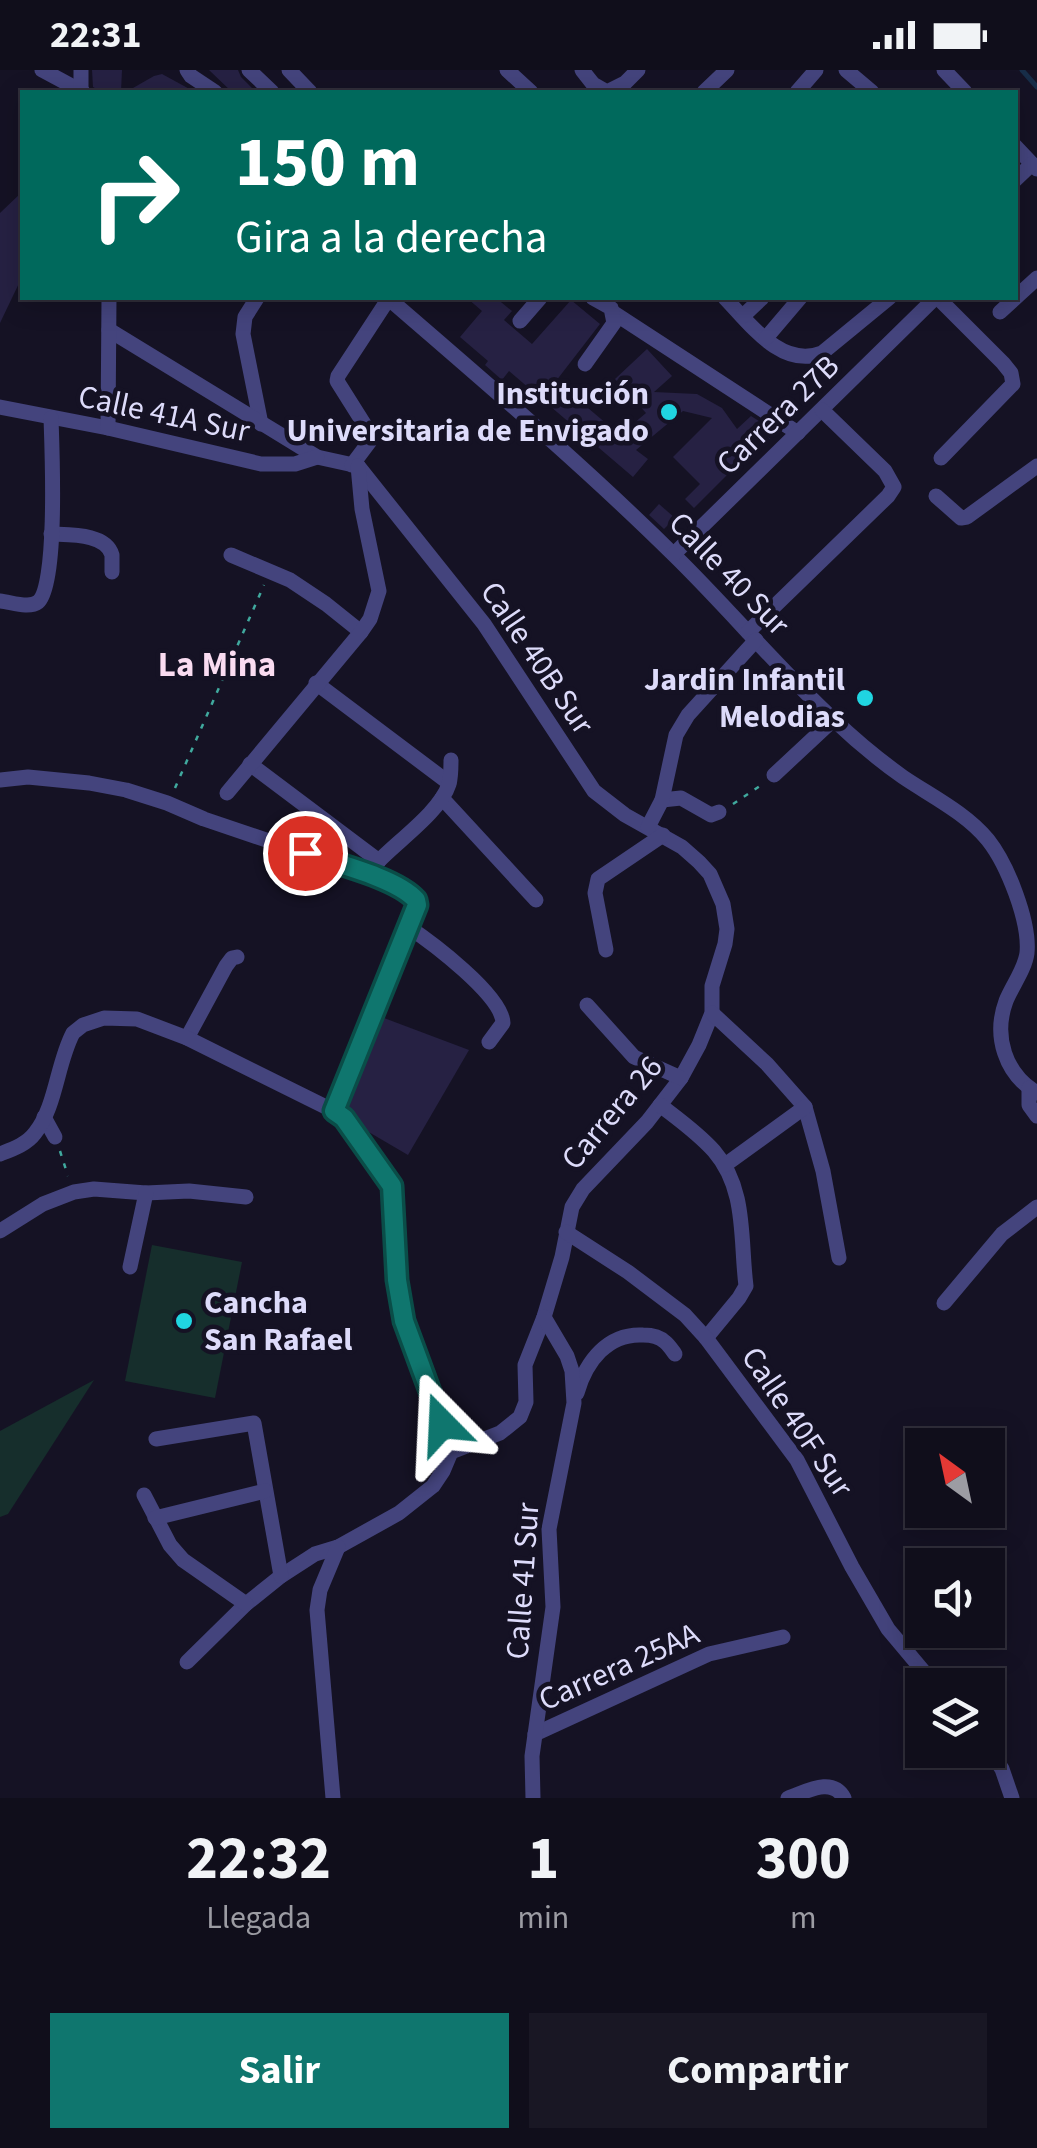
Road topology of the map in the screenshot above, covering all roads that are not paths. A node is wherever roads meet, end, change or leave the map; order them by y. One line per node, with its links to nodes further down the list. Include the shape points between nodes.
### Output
1 (42, 70): 12 (street)
2 (187, 70): 13 (street)
3 (250, 70): 14 (street)
4 (289, 70): 15 (street)
5 (507, 70): 16 (street)
6 (582, 70): 17 (street)
7 (638, 70): 18 (street)
8 (726, 70): 19 (street)
9 (816, 70): 20 (street)
10 (846, 70): 21 (street)
11 (944, 70): 22 (street)
12 (78, 90)
13 (211, 90)
14 (270, 90)
15 (308, 90)
16 (529, 90)
17 (604, 90)
18 (611, 90)
19 (706, 90)
20 (798, 90)
21 (870, 90)
22 (963, 90)
23 (1037, 278): 24 (street)
24 (1018, 295)
25 (109, 300): 42 (street)
26 (256, 300): 48 (street, via 243,334)
27 (388, 300): 53 (street, via 338,376 371,435)
28 (391, 300): 57 (street, Calle 40 Sur)
29 (538, 300): 41 (street)
30 (596, 300): 38 (street)
31 (727, 300): 40 (street)
32 (760, 300): 40 (street)
33 (798, 300): 43 (street)
34 (888, 300): 43 (street, via 809,358 780,351)
35 (938, 300): 52 (street, via 1004,362 1013,384)
36 (1013, 300): 39 (street)
37 (917, 306): 46 (street, Carrera 27B)
38 (614, 312): 44 (street, via 613,327); 50 (street)
39 (1000, 312)
40 (743, 316): 43 (street)
41 (520, 321)
42 (108, 330): 48 (street); 49 (street)
43 (766, 338)
44 (585, 364)
45 (0, 407): 47 (street, Calle 41A Sur)
46 (822, 410): 50 (street, Carrera 27B); 62 (street, via 894,487)
47 (51, 418): 49 (street, Calle 41A Sur); 56 (street)
48 (261, 424): 51 (street)
49 (108, 428): 51 (street, Calle 41A Sur, via 272,466)
50 (798, 434): 57 (street, Carrera 27B)
51 (317, 458): 53 (street)
52 (941, 458)
53 (355, 466): 61 (street, via 379,591); 73 (street, Calle 40B Sur, via 484,624 594,791)
54 (1037, 466): 55 (street, via 967,517)
55 (936, 496)
56 (51, 534): 59 (street, via 99,540 112,556); 60 (street, via 46,592 31,605)
57 (674, 554): 62 (street, Calle 40 Sur)
58 (231, 555): 61 (street, via 290,580)
59 (112, 572)
60 (0, 601)
61 (361, 632): 63 (street)
62 (752, 636): 64 (street, Calle 40 Sur); 71 (street, via 676,734)
63 (316, 683): 66 (street); 69 (street)
64 (833, 720): 67 (street); 80 (street, Calle 40 Sur, via 981,832 999,854)
65 (452, 760): 69 (street)
66 (250, 764): 70 (street); 75 (street)
67 (774, 775)
68 (0, 780): 76 (street, via 28,777 126,790)
69 (446, 790): 75 (street); 78 (street)
70 (227, 793)
71 (662, 800): 72 (street, via 681,798); 73 (street)
72 (719, 812)
73 (648, 826): 74 (street, Calle 40B Sur)
74 (664, 834): 77 (street, Calle 40B Sur); 81 (street, via 598,879)
75 (378, 860): 76 (street)
76 (367, 874): 79 (street, via 414,895 417,905)
77 (717, 887): 85 (street, Carrera 26, via 727,929)
78 (536, 900)
79 (407, 926): 87 (street, via 440,948 500,1010 503,1023); 92 (street)
80 (1031, 932): 83 (street, Calle 40 Sur)
81 (606, 950)
82 (238, 957): 86 (street, via 226,966)
83 (1032, 958): 89 (street, via 1004,1005 1000,1026 1006,1060)
84 (587, 1006): 88 (street, via 634,1057)
85 (712, 1013): 88 (street, Carrera 26); 91 (street)
86 (187, 1038): 92 (street); 94 (street, via 137,1019 83,1025 68,1042)
87 (489, 1042)
88 (681, 1078): 90 (street, Carrera 26)
89 (1033, 1091): 93 (street, via 1030,1106)
90 (660, 1105): 97 (street); 102 (street, Carrera 26, via 583,1188)
91 (805, 1107): 97 (street); 103 (street)
92 (334, 1111): 111 (street, via 392,1186 404,1321)
93 (1037, 1116)
94 (44, 1117): 95 (street); 96 (street, via 25,1143)
95 (55, 1137)
96 (0, 1154)
97 (725, 1166): 107 (street, via 742,1219 746,1286)
98 (146, 1193): 99 (street); 101 (street, via 74,1192); 104 (street)
99 (246, 1197)
100 (1037, 1206): 105 (street, via 1002,1234)
101 (0, 1230)
102 (566, 1232): 106 (street, Carrera 26); 107 (street, Calle 40F Sur, via 628,1272)
103 (840, 1258)
104 (130, 1267)
105 (944, 1303)
106 (544, 1317): 109 (street, Calle 41 Sur, via 567,1356); 111 (street, Carrera 26, via 525,1365 520,1417 500,1433)
107 (706, 1338): 120 (street, Calle 40F Sur, via 797,1460 888,1629)
108 (675, 1354): 109 (street, via 656,1336 616,1338 584,1373)
109 (574, 1404): 121 (street, Calle 41 Sur, via 548,1529 553,1607)
110 (156, 1439): 112 (street, via 254,1424)
111 (452, 1452): 115 (street, via 433,1486)
112 (265, 1491): 114 (street); 116 (street)
113 (144, 1496): 114 (street)
114 (155, 1518): 117 (street, via 183,1560)
115 (338, 1547): 116 (street); 123 (street, via 317,1610)
116 (281, 1576): 117 (street)
117 (246, 1604): 119 (street)
118 (783, 1636): 121 (street, Carrera 25AA, via 709,1654)
119 (187, 1662)
120 (921, 1668)
121 (535, 1734): 124 (street, Calle 41 Sur)
122 (1001, 1768): 127 (street)
123 (333, 1798)
124 (532, 1798)
125 (788, 1798): 126 (street, via 829,1785)
126 (844, 1798)
127 (1012, 1798)

